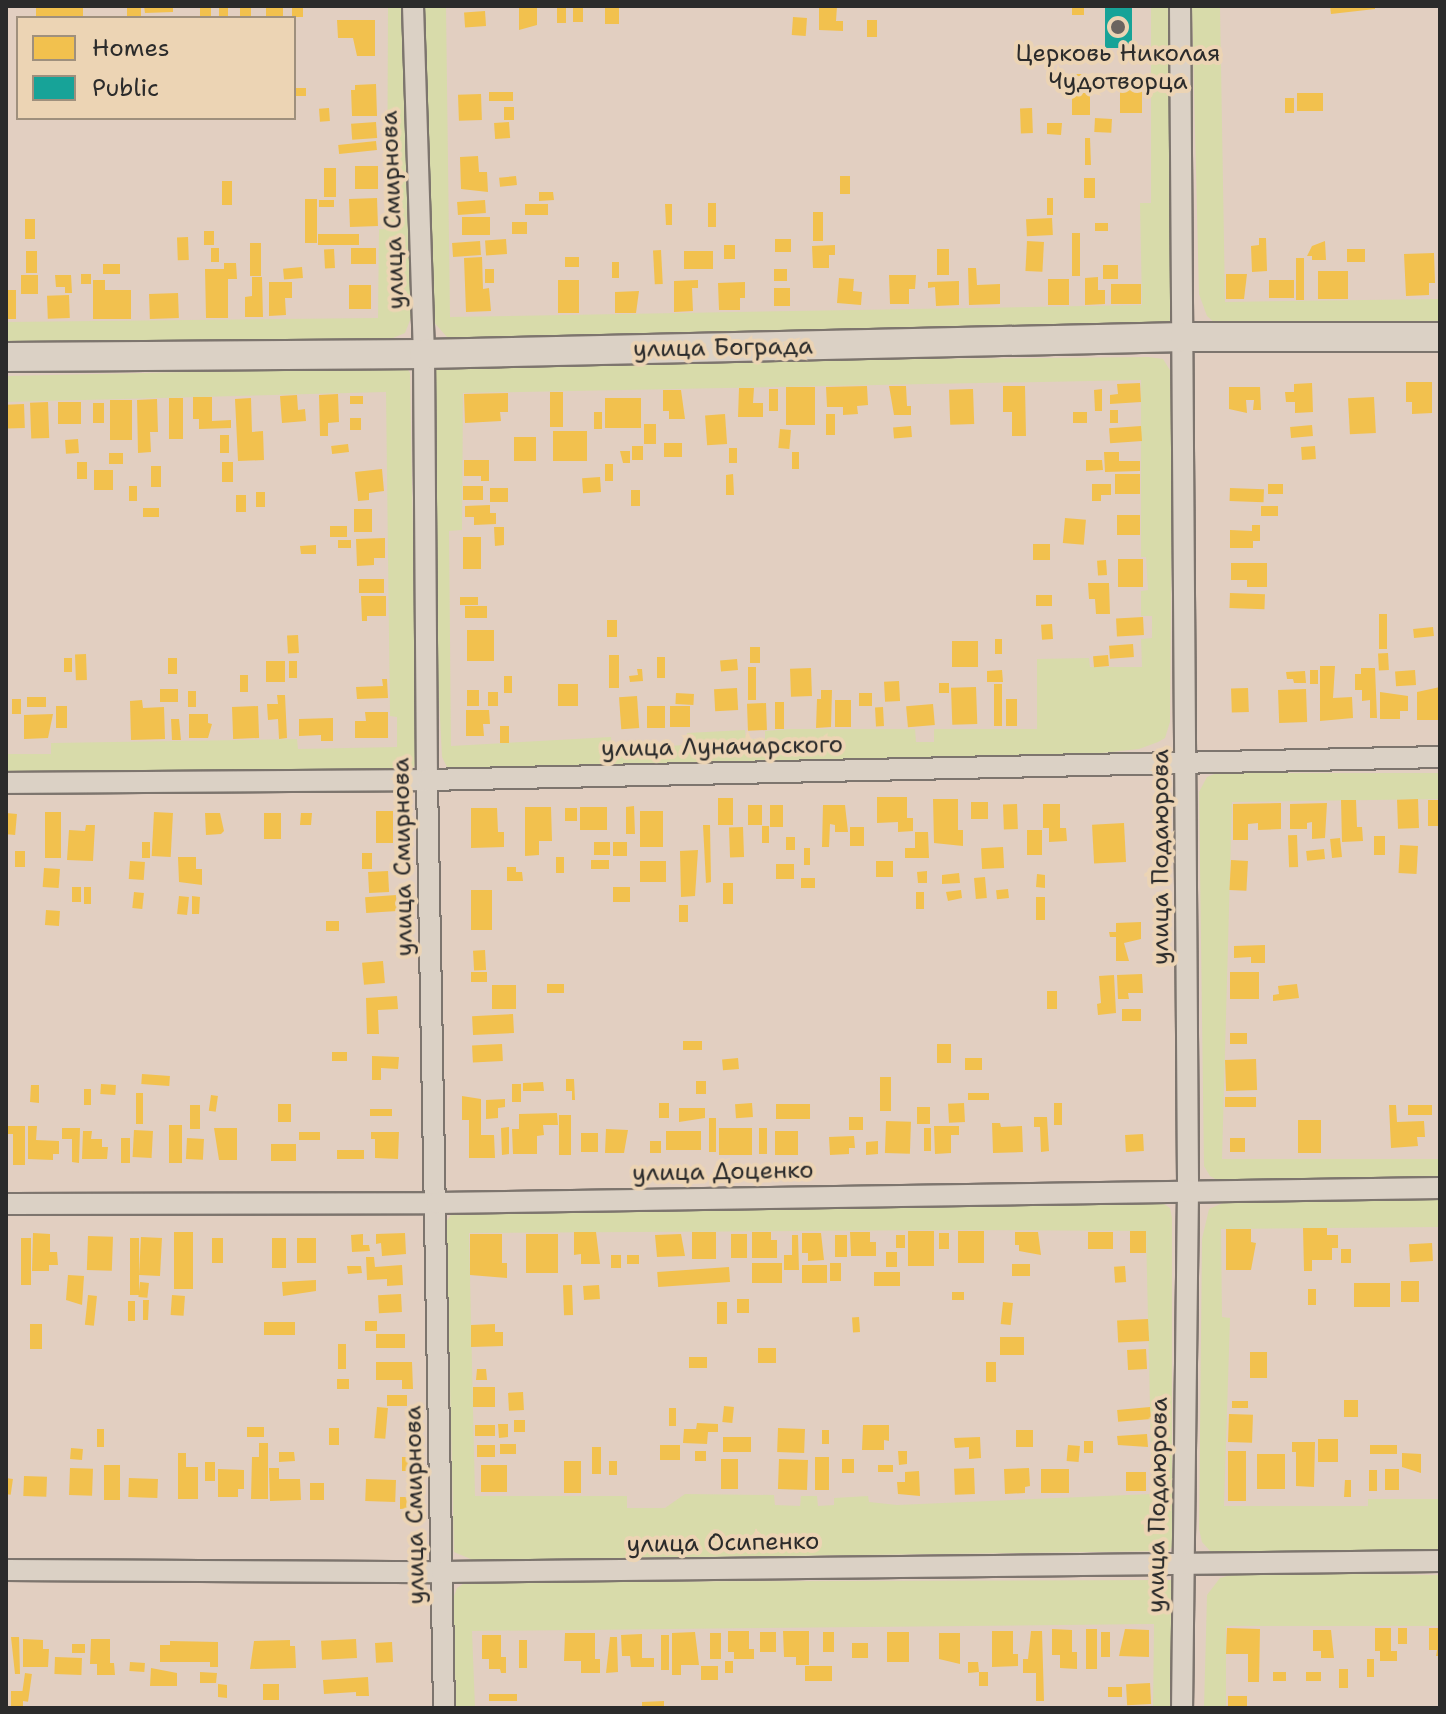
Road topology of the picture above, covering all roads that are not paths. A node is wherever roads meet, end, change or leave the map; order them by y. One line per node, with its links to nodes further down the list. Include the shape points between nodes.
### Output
1 (413, 6): 5 (street, улица Смирнова)
2 (1180, 6): 3 (street, улица Подаюрова)
3 (1185, 337): 4 (street, улица Бограда); 5 (street, улица Бограда); 8 (street, улица Подаюрова)
4 (1440, 337)
5 (424, 354): 6 (street, улица Бограда); 9 (street, улица Смирнова)
6 (6, 357)
7 (1440, 757): 8 (street, улица Луначарского)
8 (1186, 762): 9 (street, улица Луначарского); 12 (street, улица Подаюрова)
9 (427, 780): 10 (street, улица Луначарского); 13 (street, улица Смирнова)
10 (6, 783)
11 (1440, 1188): 12 (street, улица Доценко)
12 (1188, 1190): 13 (street, улица Доценко); 16 (street, улица Подаюрова)
13 (437, 1203): 14 (street, улица Доценко); 18 (street, улица Смирнова)
14 (6, 1204)
15 (1440, 1561): 16 (street, улица Осипенко)
16 (1183, 1565): 18 (street, улица Осипенко); 20 (street, улица Подаюрова)
17 (6, 1570): 18 (street, улица Осипенко)
18 (442, 1572): 19 (street, улица Смирнова)
19 (444, 1708)
20 (1182, 1708)

